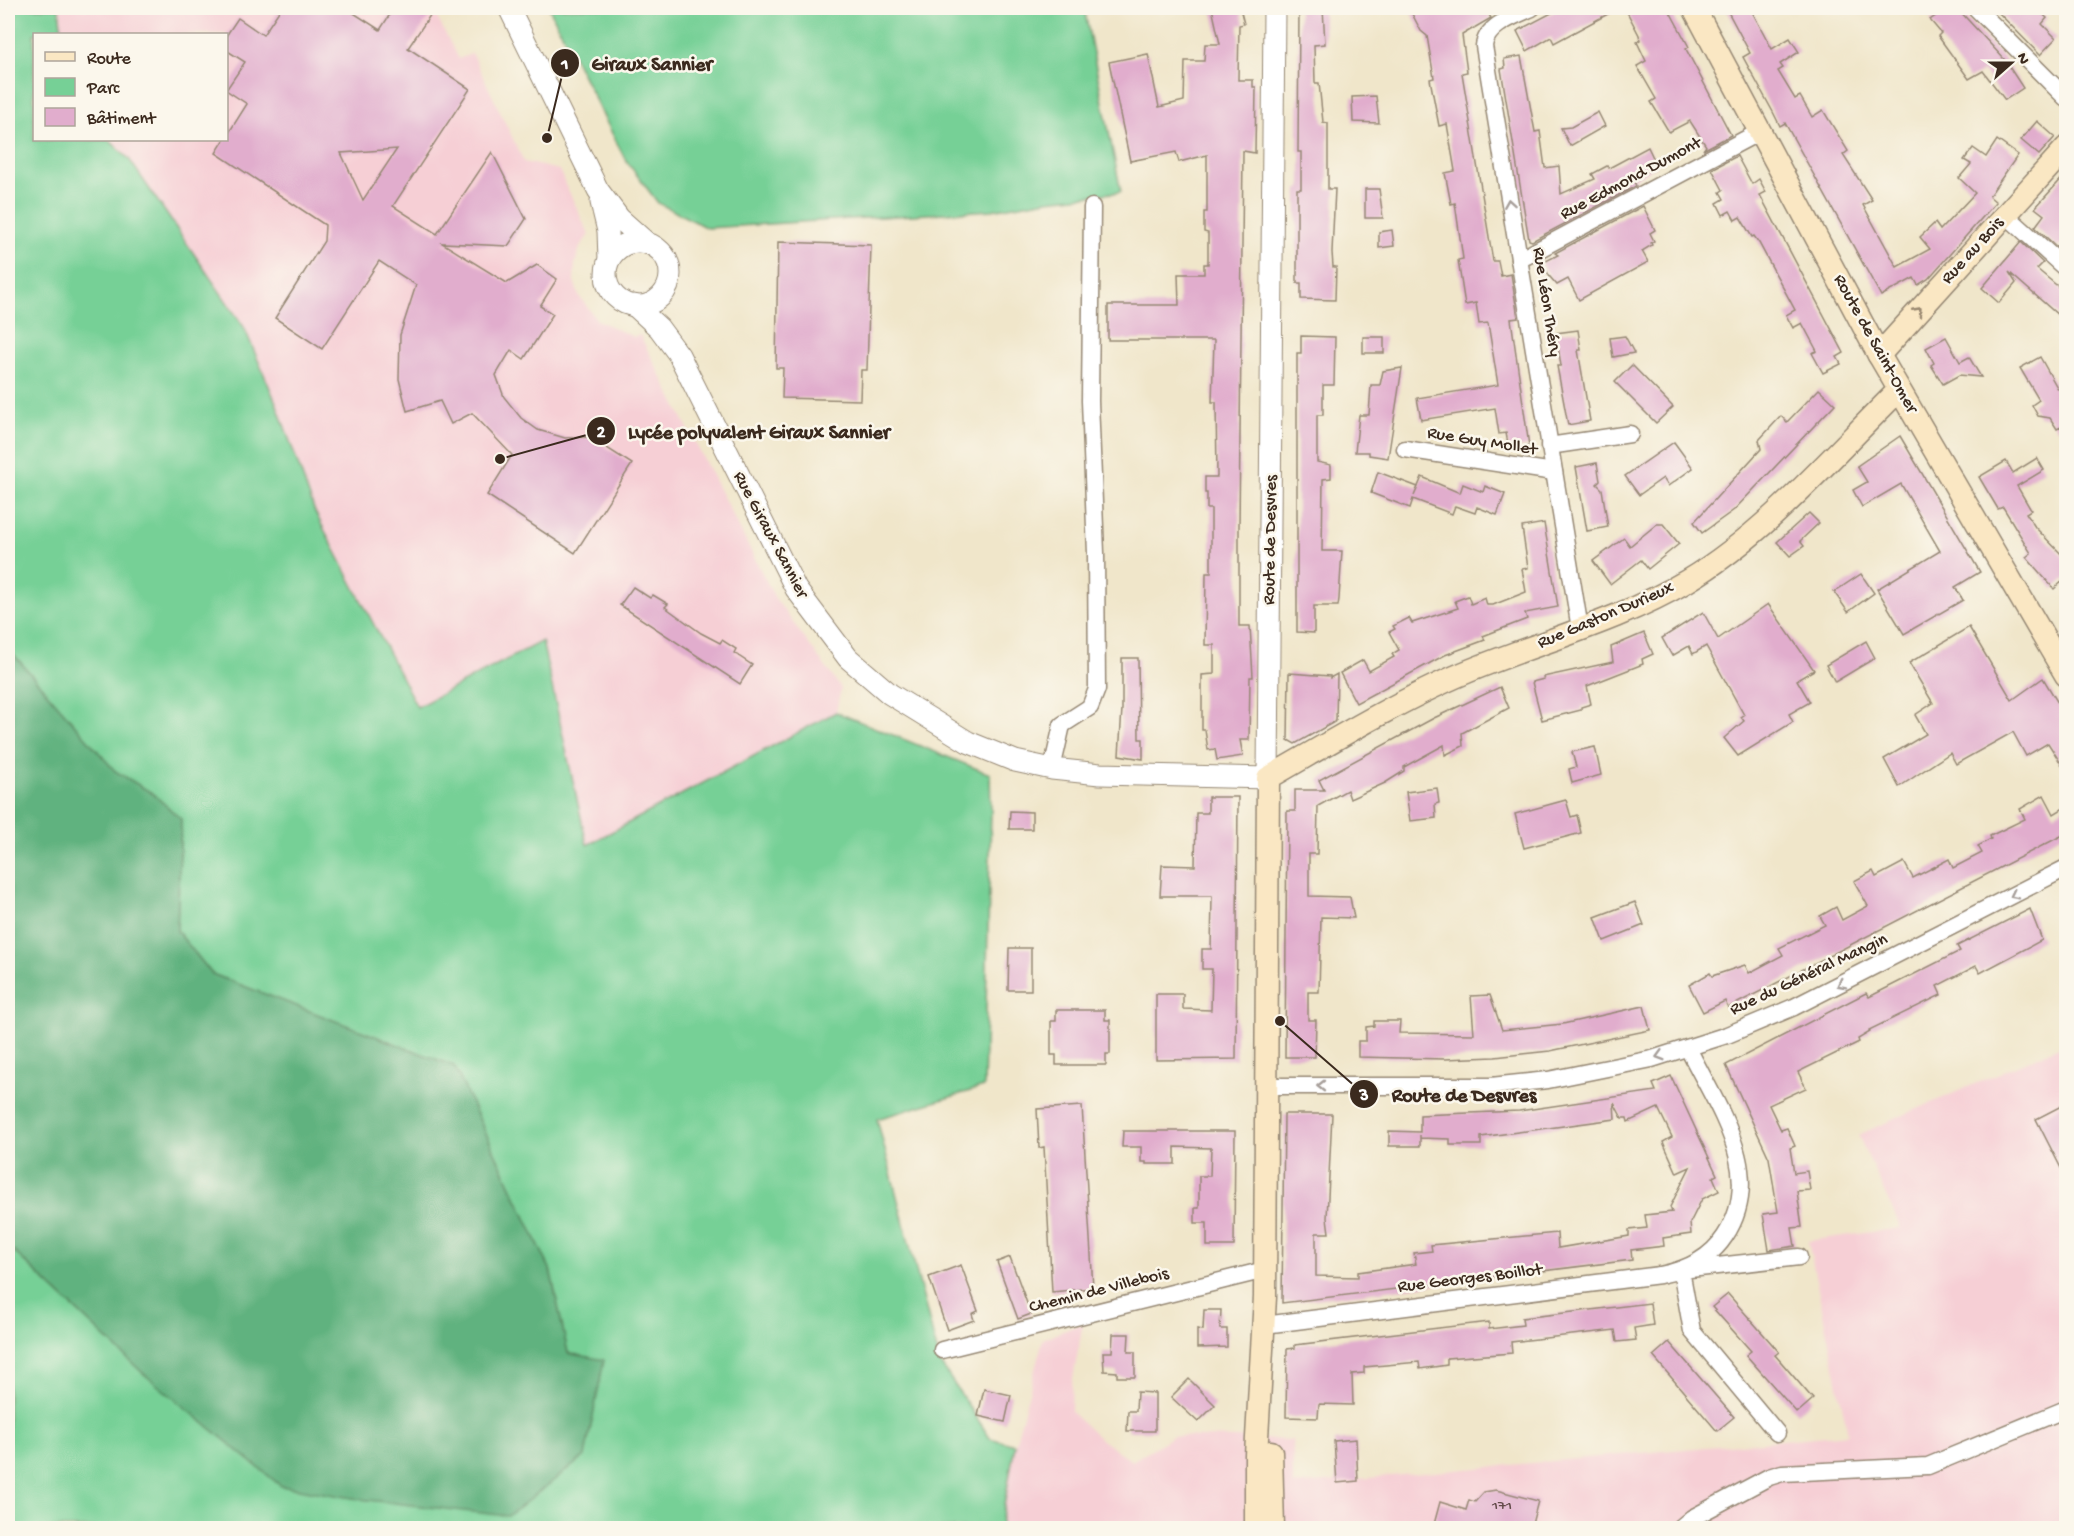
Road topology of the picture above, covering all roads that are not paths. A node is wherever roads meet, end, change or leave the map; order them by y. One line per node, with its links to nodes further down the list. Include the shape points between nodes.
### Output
1 (509, 8): 9 (street)
2 (1274, 8): 28 (street, Route de Desvres)
3 (1532, 8): 14 (street, Rue Léon Théry, one-way to 3, via 1484,40 1492,30)
4 (1694, 8): 7 (main road, Route de Saint-Omer)
5 (1976, 8): 6 (street)
6 (2067, 98)
7 (1761, 131): 14 (street, Rue Edmond Dumont); 19 (main road, Route de Saint-Omer)
8 (2067, 148): 11 (main road, Rue au Bois)
9 (598, 190): 12 (street, via 619,218); 13 (street, via 608,231)
10 (1092, 207): 27 (street, via 1090,401 1096,689 1090,707 1070,718 1059,730)
11 (2006, 215): 15 (street); 19 (main road, Rue au Bois, one-way to 11)
12 (647, 243): 13 (street, via 625,244); 16 (street, via 666,259)
13 (609, 260): 17 (street, via 606,271 610,289 620,300)
14 (1519, 260): 22 (street, Rue Léon Théry)
15 (2067, 269)
16 (668, 284): 17 (street, via 658,299); 18 (street, Rue Giraux Sannier, via 670,325)
17 (634, 305): 18 (street, Rue Giraux Sannier, via 659,328)
18 (679, 355): 27 (street, Rue Giraux Sannier, via 790,579 848,658 890,694 961,738 1002,756)
19 (1879, 355): 20 (main road, Route de Saint-Omer)
20 (1899, 390): 25 (main road, Rue Gaston Durieux, via 1770,517 1710,566 1659,596); 26 (main road, Route de Saint-Omer)
21 (1630, 434): 22 (street)
22 (1549, 446): 24 (street, Rue Léon Théry)
23 (1405, 449): 24 (street, Rue Guy Mollet)
24 (1554, 472): 25 (street, Rue Léon Théry)
25 (1580, 629): 28 (main road, Rue Gaston Durieux, via 1448,680)
26 (2067, 675)
27 (1053, 769): 28 (street, Rue Giraux Sannier, via 1146,777)
28 (1268, 778): 31 (main road, Route de Desvres)
29 (2067, 868): 30 (street, Rue du Général Mangin, one-way to 30, via 1801,1004)
30 (1688, 1048): 31 (street, Rue du Général Mangin, one-way to 31, via 1610,1069 1501,1085); 34 (street, Rue Georges Boillot, via 1737,1151 1742,1193 1734,1221 1718,1246)
31 (1267, 1086): 33 (main road, Route de Desvres)
32 (1799, 1257): 34 (street, Rue Georges Boillot)
33 (1265, 1270): 35 (main road, Route de Desvres); 36 (street, Chemin de Villebois)
34 (1681, 1270): 35 (street, Rue Georges Boillot); 38 (street, via 1692,1331)
35 (1264, 1325): 39 (main road, Route de Desvres); 40 (main road, Route de Desvres)
36 (942, 1350)
37 (2067, 1409): 41 (street, via 1928,1466 1782,1473 1692,1518)
38 (1777, 1433)
39 (1256, 1528)
40 (1273, 1528)
41 (1680, 1528)

